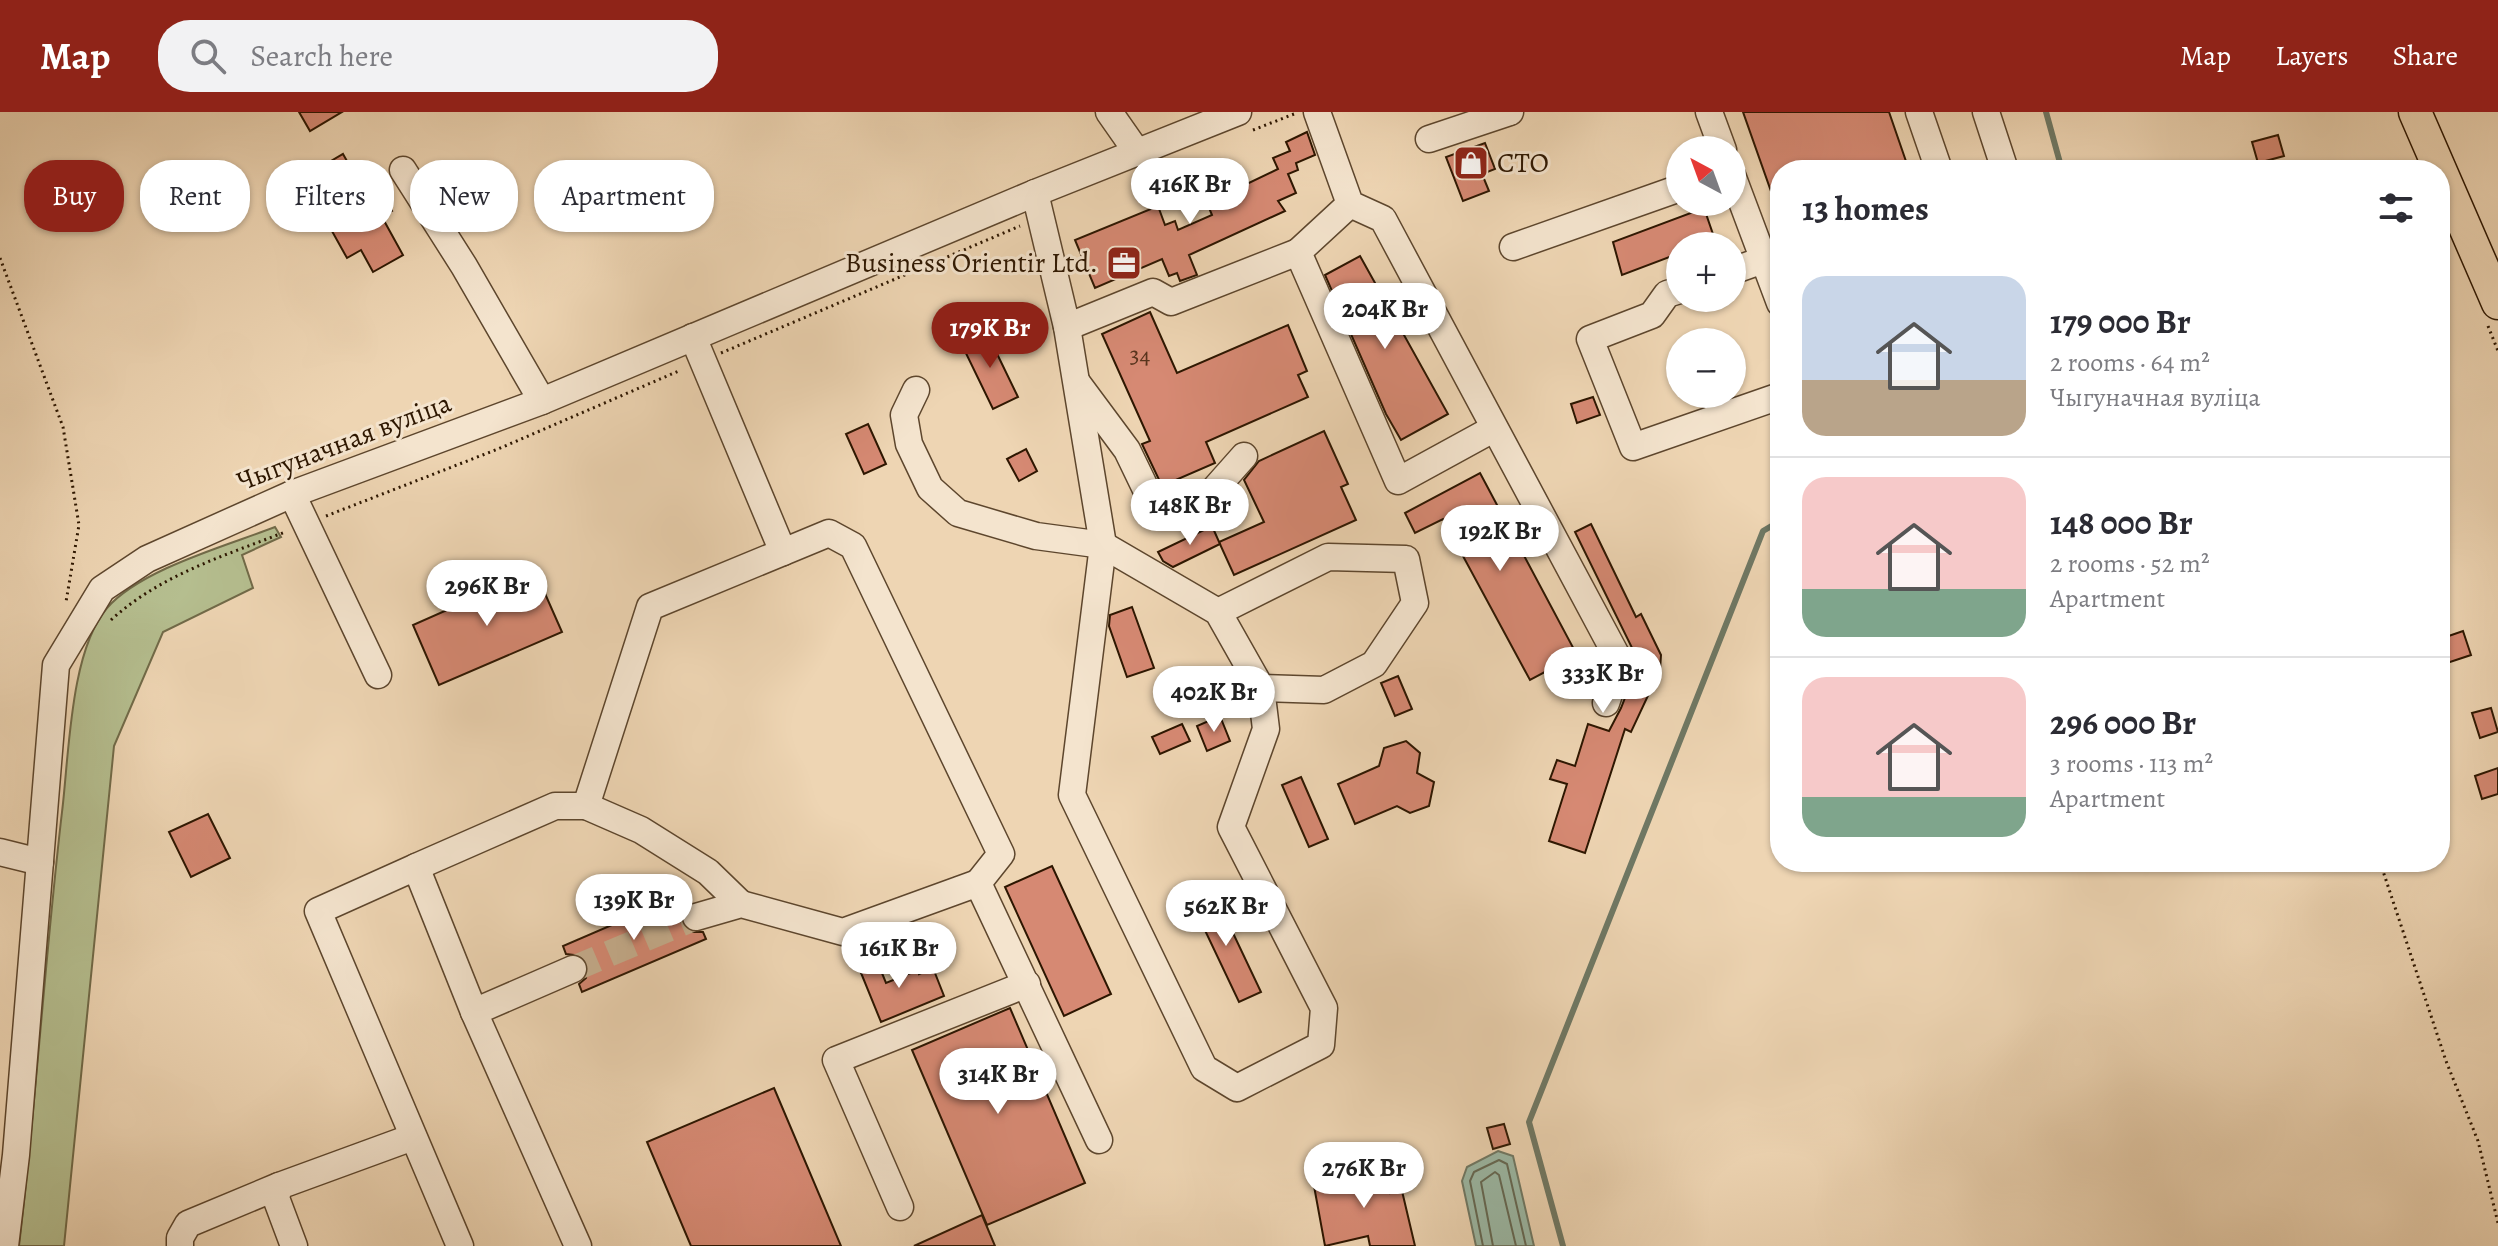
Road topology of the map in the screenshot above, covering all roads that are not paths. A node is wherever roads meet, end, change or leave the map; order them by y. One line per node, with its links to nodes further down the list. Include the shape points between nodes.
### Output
1 (1109, 112): 11 (street)
2 (1317, 112): 18 (street)
3 (1510, 112): 10 (street)
4 (1709, 112): 9 (street)
5 (1919, 112): 12 (street)
6 (1986, 112): 13 (street)
7 (2415, 112): 14 (main road)
8 (1239, 120): 11 (street, Чыгуначная вуліца)
9 (1718, 136)
10 (1429, 139)
11 (1137, 152): 19 (street, Чыгуначная вуліца)
12 (1936, 160)
13 (2002, 160)
14 (2436, 160)
15 (403, 170): 33 (street)
16 (1666, 193): 21 (street)
17 (2450, 193): 27 (main road)
18 (1350, 204): 22 (street); 34 (street, via 1383,219)
19 (1038, 205): 28 (street); 29 (street, Чыгуначная вуліца)
20 (1746, 213): 23 (street)
21 (1513, 247)
22 (1298, 252): 28 (street, via 1171,302 1153,292); 34 (street, via 1398,481)
23 (1763, 260): 24 (street); 25 (street)
24 (1746, 266)
25 (1770, 278)
26 (1666, 295): 32 (street, via 1652,315 1590,339 1633,447)
27 (2498, 303)
28 (1067, 327): 30 (street)
29 (698, 349): 33 (street, Чыгуначная вуліца); 38 (street)
30 (1076, 381): 35 (street, via 1127,450 1154,506 1170,515 1197,509); 37 (street)
31 (916, 390): 37 (street, via 904,415 909,444 930,488 958,513 1036,536)
32 (1770, 399)
33 (542, 401): 36 (street, Чыгуначная вуліца)
34 (1493, 429): 42 (street, via 1620,662)
35 (1244, 456)
36 (292, 494): 40 (street); 45 (street, Чыгуначная вуліца, via 147,559 102,589 56,665)
37 (1103, 545): 39 (street); 41 (street, via 1072,795 1204,1068 1237,1088 1321,1045 1324,1008 1231,827 1266,729)
38 (783, 552): 43 (street, via 650,607); 47 (street, via 829,533 853,546 1001,854)
39 (1218, 612): 41 (street); 41 (street, via 1328,557 1406,559 1415,603 1374,664 1324,690)
40 (378, 675)
41 (1261, 688)
42 (1606, 703)
43 (586, 806): 46 (street, via 555,806); 48 (street, via 641,830 708,872)
44 (0, 852): 45 (street)
45 (40, 862): 55 (street, Чыгуначная вуліца)
46 (416, 867): 52 (street); 53 (street, via 318,911)
47 (978, 883): 48 (street, via 843,932); 51 (street)
48 (741, 904): 49 (street)
49 (696, 917)
50 (573, 969): 52 (street)
51 (1027, 984): 54 (street); 57 (street, via 836,1060)
52 (474, 1012): 62 (street)
53 (413, 1137): 56 (street); 61 (street)
54 (1099, 1140)
55 (8, 1156): 58 (street, Чыгуначная вуліца)
56 (279, 1186): 59 (street, via 188,1224); 60 (street, via 276,1198)
57 (900, 1207)
58 (5, 1246)
59 (180, 1246)
60 (294, 1246)
61 (460, 1246)
62 (578, 1246)

